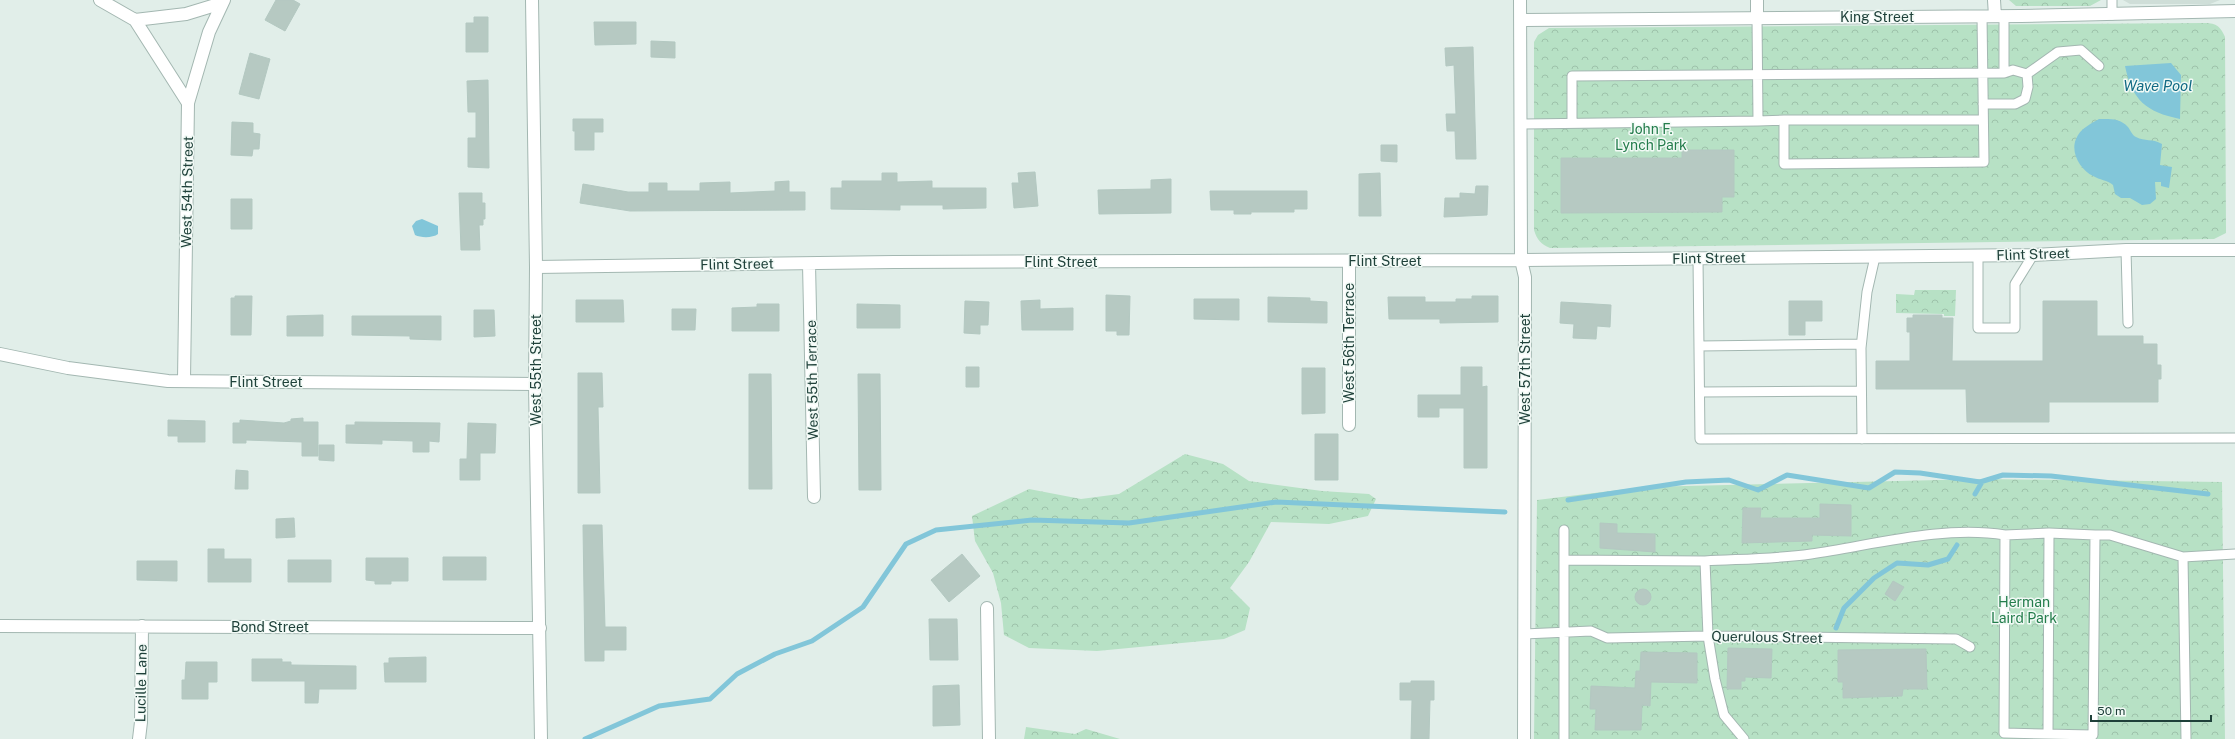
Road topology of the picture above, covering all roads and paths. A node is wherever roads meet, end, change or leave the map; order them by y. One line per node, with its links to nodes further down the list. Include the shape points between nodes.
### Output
1 (100, 0): 13 (street)
2 (532, 0): 36 (street, West 55th Street)
3 (1520, 0): 14 (street, West 57th Street)
4 (1757, 0): 12 (street)
5 (1994, 0): 11 (street)
6 (2112, 0): 9 (lane)
7 (223, 1): 13 (street, via 186,14); 20 (street, West 54th Street, via 209,32)
8 (2235, 12): 9 (street, King Street)
9 (2112, 15): 11 (street, King Street)
10 (1982, 16): 11 (street, King Street); 12 (street, King Street); 16 (lane)
11 (2000, 16): 17 (lane)
12 (1757, 17): 14 (street, King Street); 18 (lane)
13 (135, 20): 20 (street)
14 (1520, 20): 26 (street, West 57th Street)
15 (2099, 66): 19 (lane, via 2081,50 2058,52)
16 (1983, 73): 17 (lane); 18 (lane); 21 (lane)
17 (2004, 73): 19 (lane, via 2012,70)
18 (1758, 74): 24 (lane); 25 (lane, via 1572,76)
19 (2027, 74): 21 (lane, via 2028,87 2024,99 2015,104)
20 (188, 103): 41 (street, West 54th Street)
21 (1983, 104): 23 (lane)
22 (1784, 120): 23 (lane); 23 (lane, via 1784,164 1984,162); 24 (lane)
23 (1983, 120)
24 (1758, 121): 25 (lane)
25 (1572, 123): 26 (lane)
26 (1521, 124): 33 (street, West 57th Street)
27 (2126, 250): 28 (street, Flint Street); 29 (street, Flint Street); 37 (lane)
28 (2235, 250)
29 (2033, 255): 30 (street, Flint Street); 30 (lane, via 2015,284 2015,328 1978,328)
30 (1978, 256): 31 (street, Flint Street)
31 (1875, 257): 32 (street, Flint Street); 38 (lane, via 1867,292)
32 (1698, 258): 33 (street, Flint Street); 39 (lane)
33 (1521, 260): 34 (street, Flint Street); 62 (street, West 57th Street, via 1525,277)
34 (1349, 261): 35 (street, Flint Street); 45 (street, West 56th Terrace)
35 (809, 264): 36 (street, Flint Street); 48 (street, West 55th Terrace)
36 (536, 267): 42 (street, West 55th Street)
37 (2128, 323)
38 (1861, 344): 39 (lane); 43 (lane)
39 (1699, 346): 44 (lane)
40 (0, 354): 41 (street, Flint Street, via 111,375)
41 (184, 380): 42 (street, Flint Street)
42 (535, 384): 60 (street, West 55th Street)
43 (1861, 391): 44 (lane); 47 (lane)
44 (1700, 392): 47 (lane, via 1700,439)
45 (1349, 425)
46 (2235, 438): 47 (lane)
47 (1862, 439)
48 (814, 497)
49 (1564, 530): 55 (lane)
50 (2048, 533): 51 (lane); 52 (lane); 65 (lane)
51 (2004, 535): 56 (lane, via 1984,531 1907,537 1810,554); 65 (lane, via 2004,733)
52 (2095, 535): 54 (lane, via 2110,535); 65 (lane, via 2093,735)
53 (2235, 554): 54 (lane)
54 (2182, 557): 72 (lane)
55 (1564, 560): 56 (lane); 61 (lane)
56 (1704, 561): 63 (lane)
57 (987, 608): 68 (street)
58 (0, 626): 59 (street, Bond Street)
59 (142, 626): 60 (street, Bond Street); 66 (street, Lucille Lane, via 141,722)
60 (540, 628): 67 (street, West 55th Street)
61 (1564, 632): 62 (lane, Querulous Street); 63 (lane, Querulous Street, via 1591,631 1607,638); 70 (lane)
62 (1524, 634): 69 (street, West 57th Street)
63 (1708, 636): 64 (lane, Querulous Street, via 1956,639); 71 (lane, via 1714,676 1724,715)
64 (1970, 647)
65 (2048, 734)
66 (138, 739)
67 (541, 739)
68 (989, 739)
69 (1524, 739)
70 (1564, 739)
71 (1744, 739)
72 (2186, 739)

